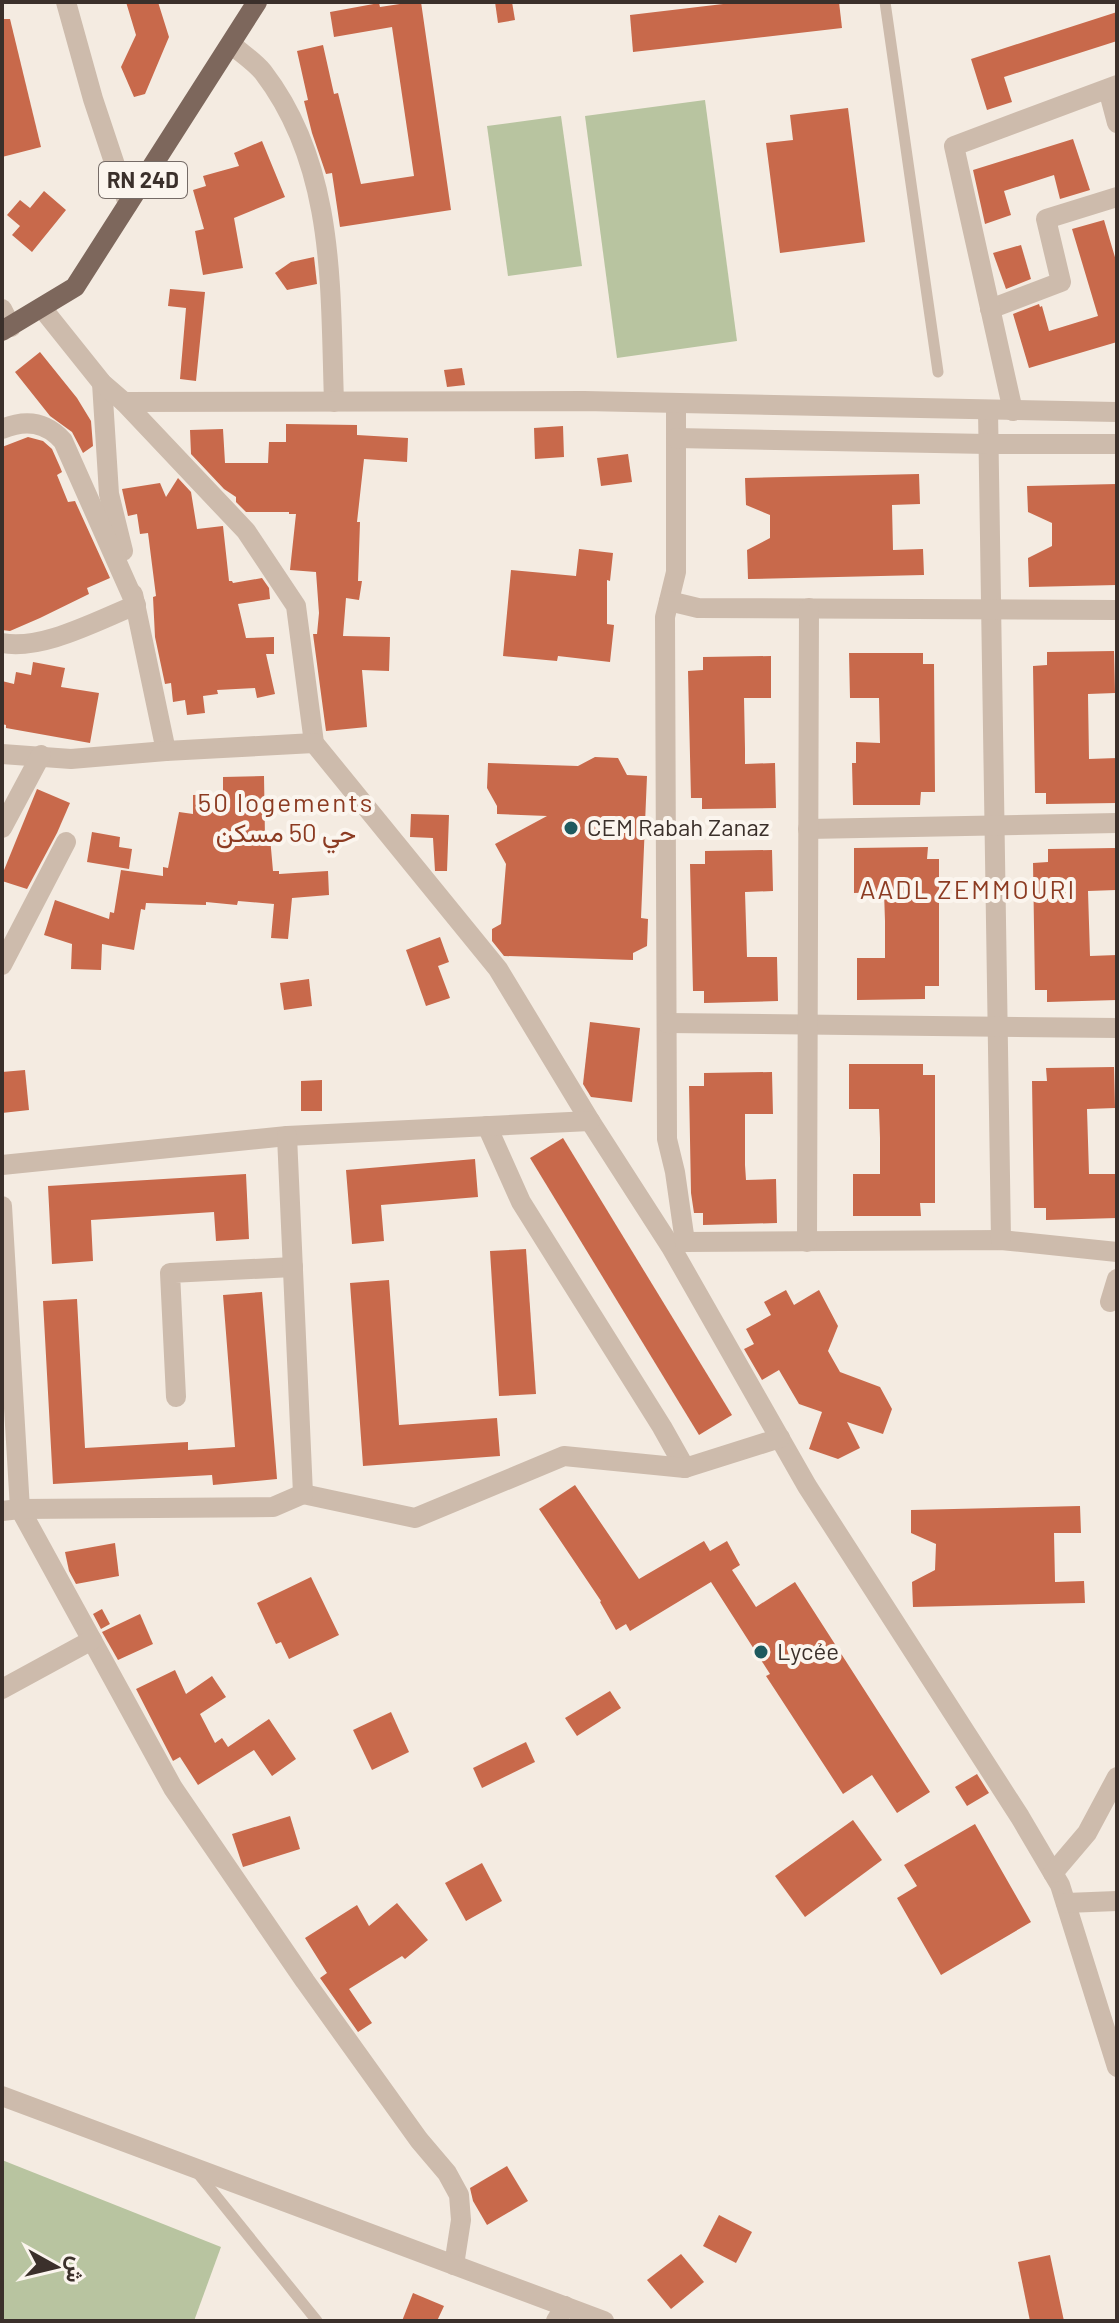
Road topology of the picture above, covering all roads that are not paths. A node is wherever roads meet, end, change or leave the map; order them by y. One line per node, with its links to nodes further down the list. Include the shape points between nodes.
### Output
1 (66, 2): 8 (street)
2 (257, 2): 4 (main road, RN 24D)
3 (885, 2): 12 (lane)
4 (231, 44): 8 (main road, RN 24D); 15 (street, via 262,71 301,134 318,190 328,247)
5 (1113, 87): 6 (street); 10 (street, via 954,146)
6 (1117, 123)
7 (1117, 197): 10 (street, via 1046,219 1061,282)
8 (128, 204): 9 (main road, RN 24D, via 75,287)
9 (42, 308): 11 (main road, RN 24D); 13 (street)
10 (990, 309): 18 (street)
11 (5, 322)
12 (938, 372)
13 (102, 383): 14 (street); 25 (street, via 109,494)
14 (124, 402): 15 (street); 30 (street, via 246,531 296,606)
15 (334, 402): 16 (street)
16 (676, 404): 17 (street); 21 (street)
17 (988, 410): 18 (street); 22 (street)
18 (1013, 411): 19 (street)
19 (1117, 412)
20 (2, 429): 25 (street, via 37,424 63,441)
21 (676, 438): 22 (street); 24 (street, via 676,572)
22 (988, 444): 23 (street); 27 (street)
23 (1117, 444)
24 (669, 601): 26 (street, via 698,608); 40 (street)
25 (136, 605): 29 (street, via 45,641); 31 (street)
26 (809, 608): 27 (street); 37 (street)
27 (990, 609): 28 (street); 35 (street)
28 (1117, 610)
29 (2, 643)
30 (314, 743): 31 (street); 44 (street, via 498,969)
31 (166, 751): 33 (street, via 71,759)
32 (2, 754): 33 (street)
33 (41, 755): 36 (street)
34 (1117, 823): 35 (street)
35 (994, 826): 37 (street); 42 (street)
36 (2, 828)
37 (808, 829): 41 (street)
38 (66, 842): 39 (street)
39 (2, 965)
40 (667, 1023): 41 (street); 51 (street, via 667,1139 675,1172)
41 (808, 1024): 42 (street); 50 (street)
42 (997, 1027): 43 (street); 49 (street)
43 (1117, 1028)
44 (590, 1121): 45 (street); 51 (street)
45 (487, 1126): 46 (street); 58 (street, via 521,1202)
46 (287, 1136): 47 (street); 53 (street)
47 (2, 1165)
48 (2, 1206): 60 (street)
49 (1001, 1240): 50 (street); 52 (street)
50 (807, 1242): 51 (street)
51 (678, 1244): 57 (street)
52 (1117, 1252)
53 (293, 1267): 56 (street, via 170,1273); 59 (street)
54 (1117, 1279): 55 (street)
55 (1110, 1302)
56 (176, 1397)
57 (780, 1438): 58 (street); 64 (street)
58 (685, 1468): 59 (street, via 564,1456 415,1518)
59 (303, 1494): 60 (street, via 273,1507)
60 (11, 1510): 61 (street)
61 (92, 1640): 62 (street); 70 (street, via 173,1788 305,1981 447,2173 459,2195 461,2220)
62 (2, 1689)
63 (1117, 1777): 64 (street, via 1087,1833)
64 (1053, 1873): 66 (street)
65 (1117, 1901): 66 (street)
66 (1066, 1903): 67 (street)
67 (1117, 2067)
68 (2, 2096): 69 (street)
69 (193, 2168): 70 (street); 72 (lane)
70 (454, 2265): 71 (street)
71 (560, 2314): 73 (street)
72 (317, 2321)
73 (604, 2321)

